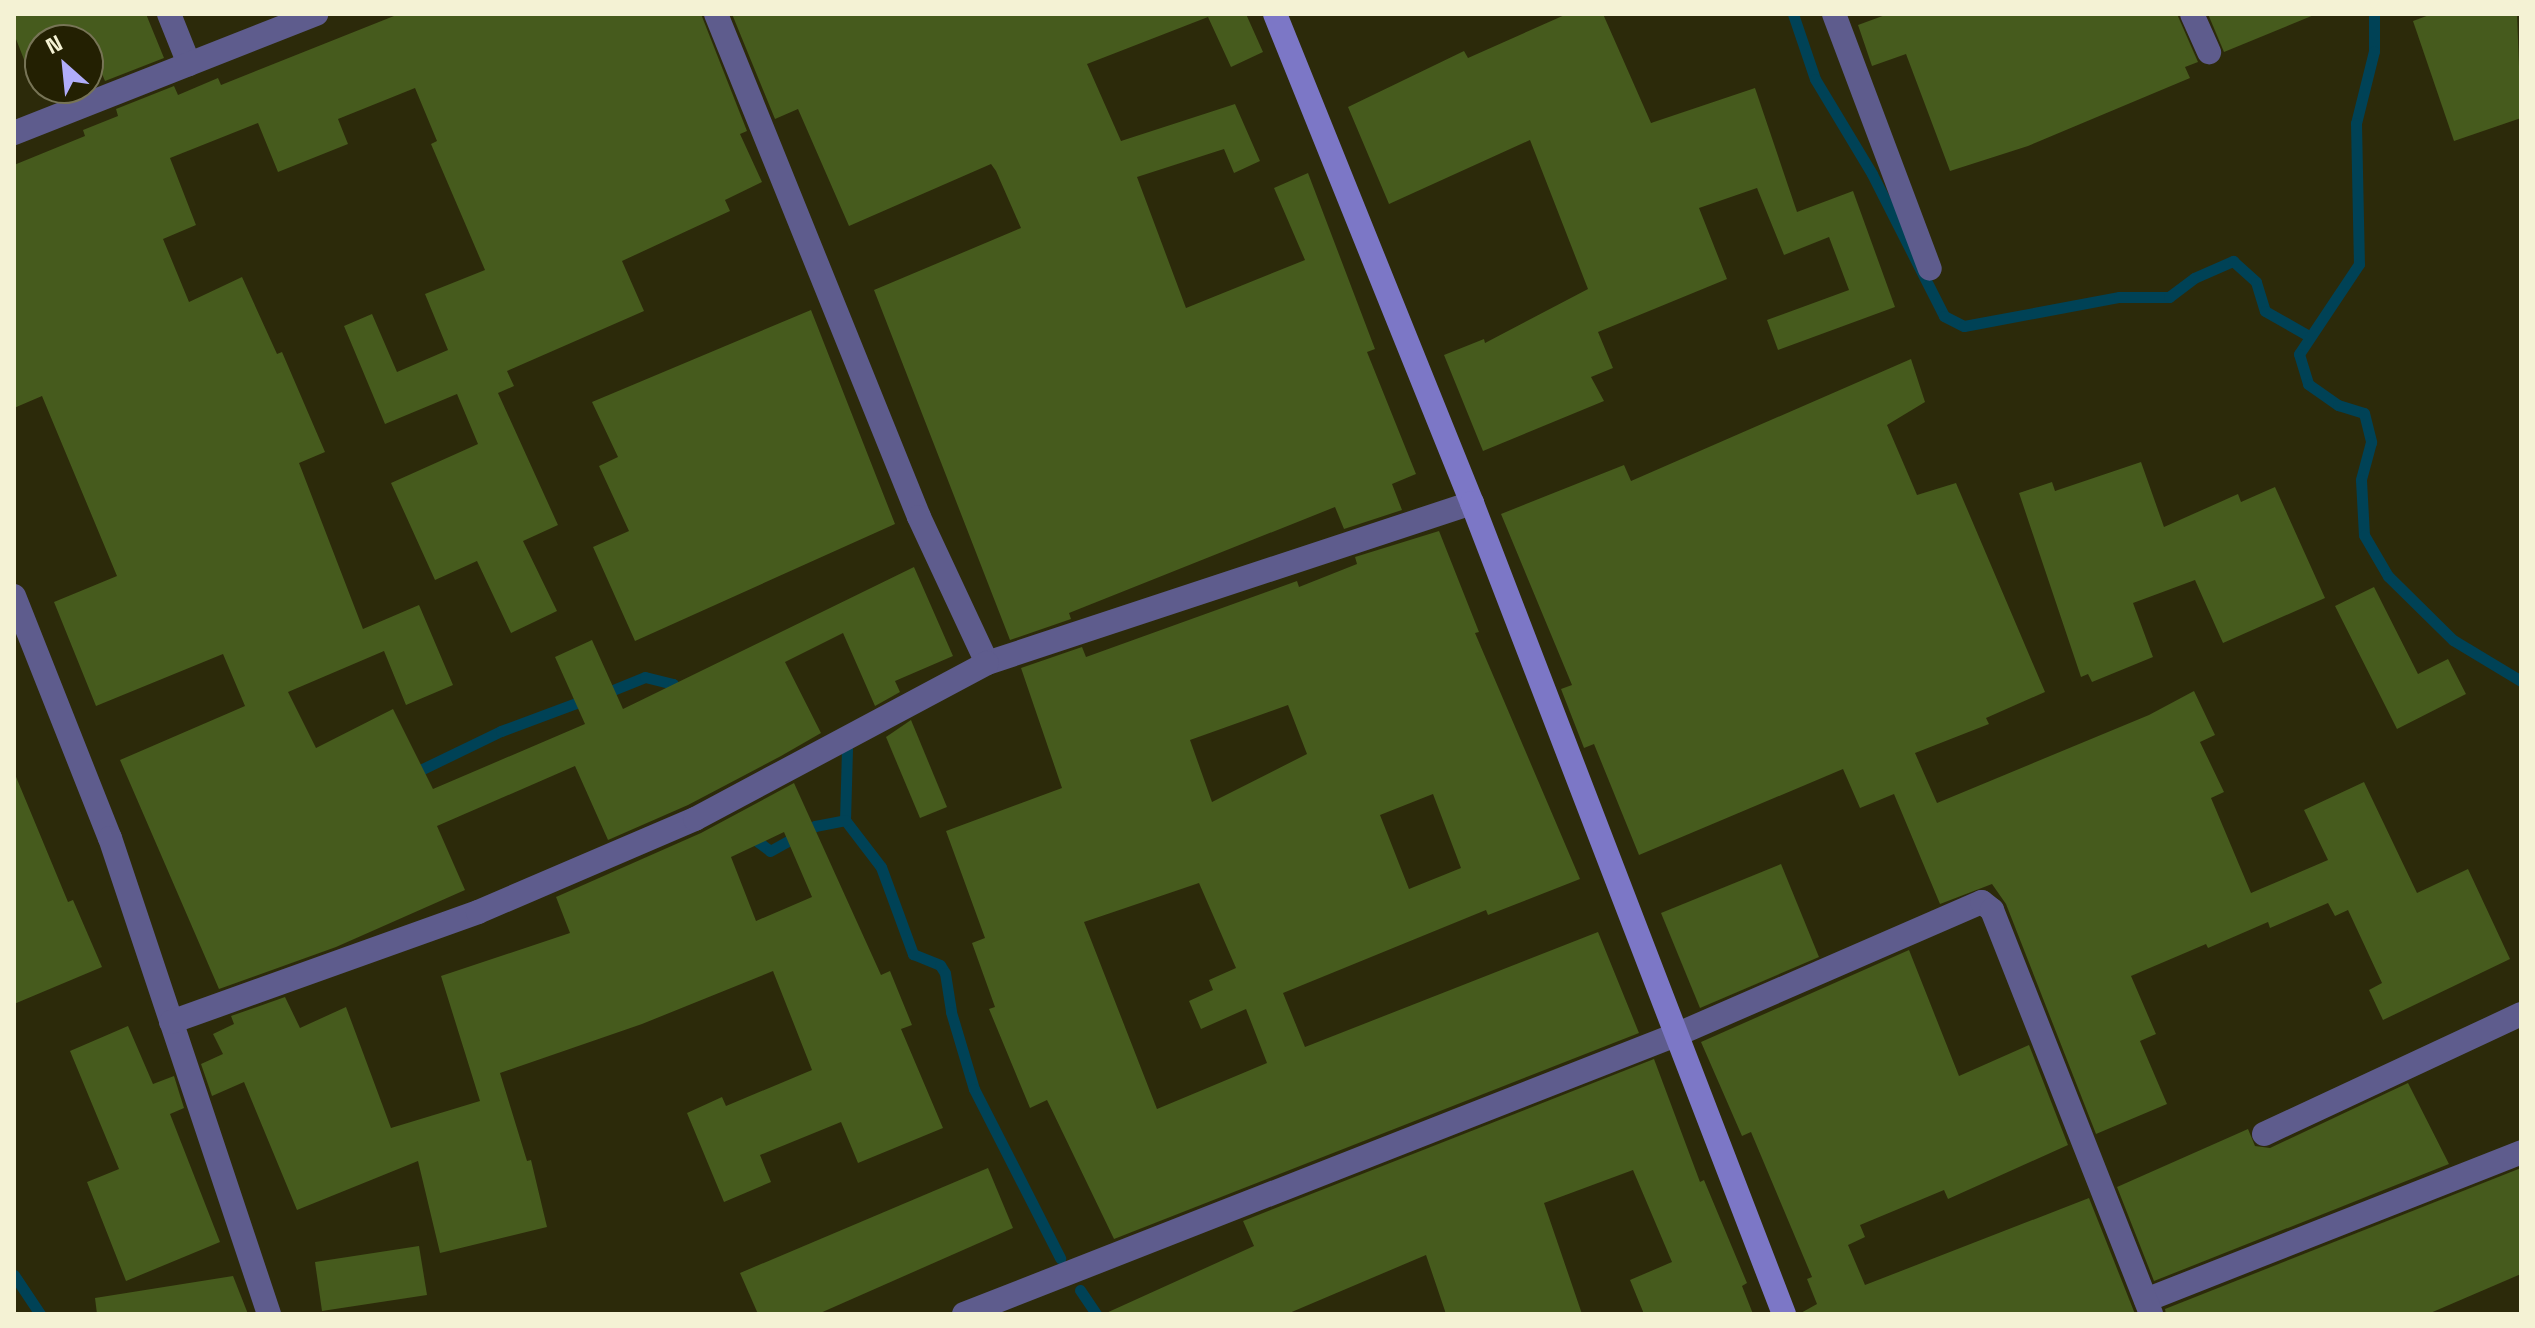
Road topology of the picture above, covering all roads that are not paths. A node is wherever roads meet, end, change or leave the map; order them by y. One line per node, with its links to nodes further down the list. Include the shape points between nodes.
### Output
1 (169, 14): 8 (street)
2 (316, 14): 8 (street)
3 (716, 14): 13 (street, via 919,517)
4 (1275, 14): 11 (street)
5 (1834, 14): 10 (street)
6 (2192, 14): 7 (street)
7 (2209, 52)
8 (189, 64): 9 (street)
9 (14, 133)
10 (1930, 269)
11 (1472, 503): 13 (street); 16 (street)
12 (14, 596): 15 (street, via 110,838)
13 (987, 663): 15 (street, via 695,819 478,912)
14 (2521, 1014): 17 (street)
15 (171, 1022): 20 (street)
16 (1678, 1034): 19 (street, via 1982,902 1992,910); 21 (street); 22 (street)
17 (2264, 1134)
18 (2521, 1152): 19 (street)
19 (2149, 1307)
20 (269, 1314)
21 (964, 1314)
22 (1784, 1314)

